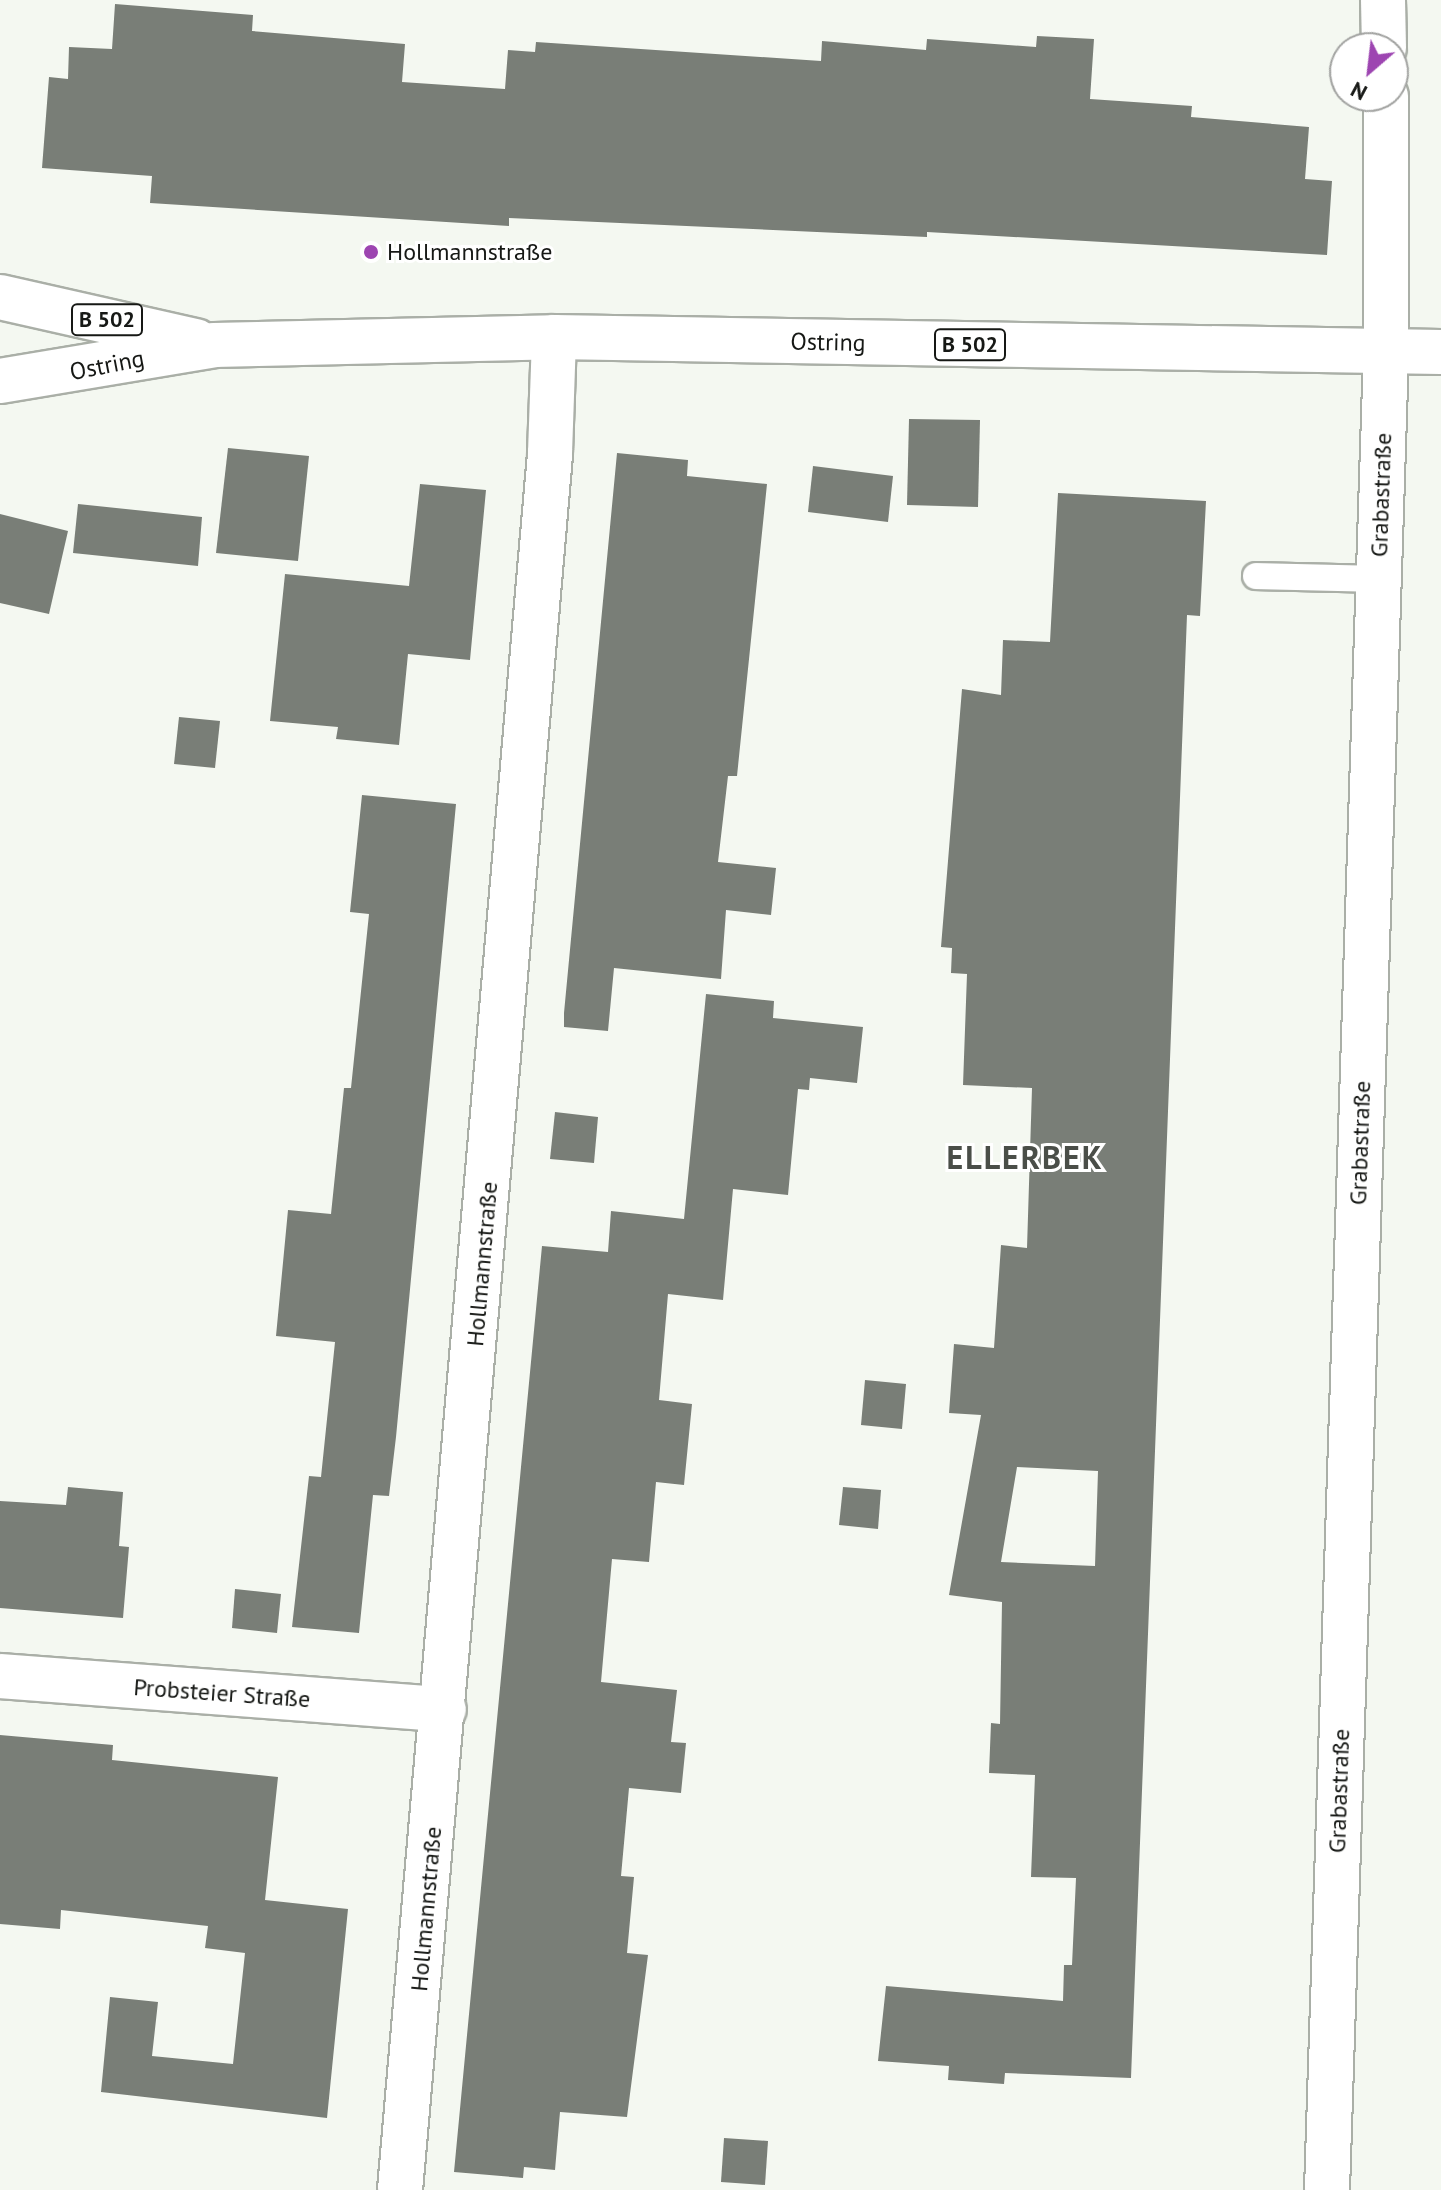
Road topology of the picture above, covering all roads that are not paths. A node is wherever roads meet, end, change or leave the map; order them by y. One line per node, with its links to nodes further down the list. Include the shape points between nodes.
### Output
1 (1383, 0): 2 (street)
2 (1384, 32)
3 (1386, 112): 7 (street, Grabastraße)
4 (0, 297): 6 (street, Ostring / B 502)
5 (554, 337): 6 (street, Ostring / B 502); 7 (street, Ostring / B 502); 13 (street, Hollmannstraße)
6 (214, 345): 9 (street, Ostring / B 502)
7 (1386, 351): 8 (street, Ostring / B 502); 11 (street, Grabastraße)
8 (1441, 352)
9 (0, 381)
10 (1256, 576): 11 (lane)
11 (1378, 579): 15 (street, Grabastraße)
12 (0, 1676): 13 (street, Probsteier Straße)
13 (444, 1709): 14 (street, Hollmannstraße)
14 (400, 2190)
15 (1327, 2190)

